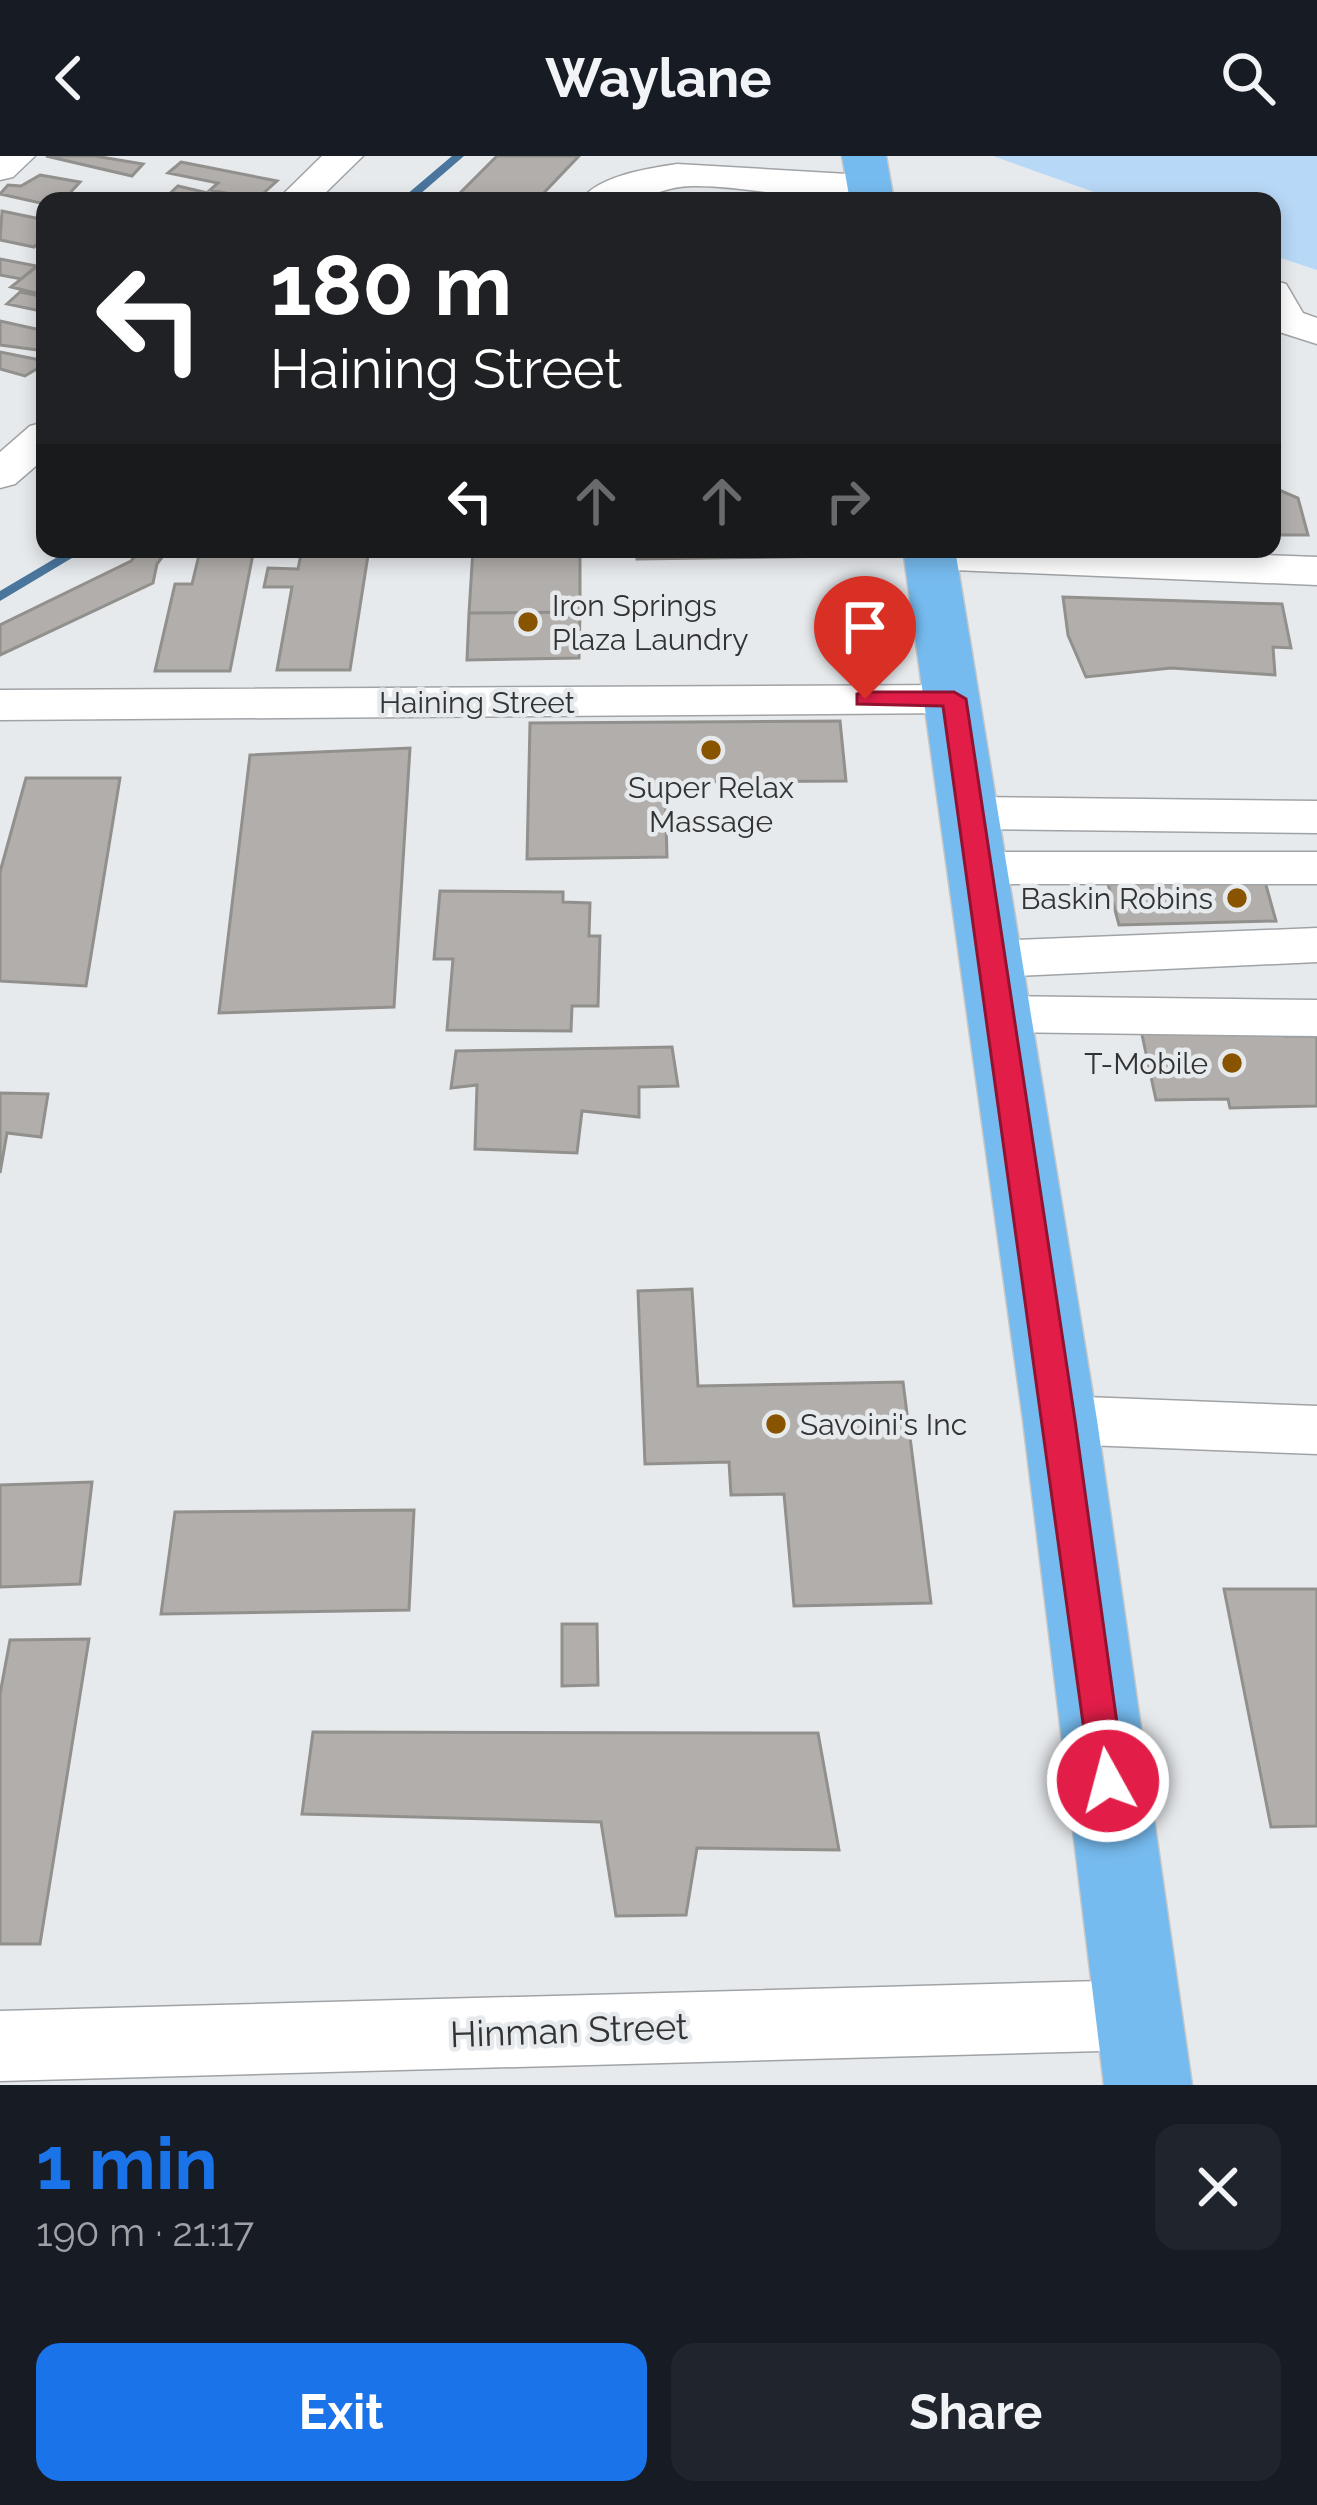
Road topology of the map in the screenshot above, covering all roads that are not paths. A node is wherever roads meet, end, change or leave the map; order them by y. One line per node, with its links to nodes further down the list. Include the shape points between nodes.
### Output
1 (16, 156): 4 (street)
2 (344, 156): 6 (street)
3 (670, 161): 5 (street, via 802,185); 7 (street)
4 (0, 169)
5 (868, 180)
6 (305, 192)
7 (612, 192)
8 (36, 443): 9 (street)
9 (0, 475)
10 (931, 558): 13 (main road)
11 (1118, 558): 12 (street)
12 (1317, 571)
13 (954, 699): 14 (street, Haining Street); 16 (main road)
14 (0, 705)
15 (1317, 817): 16 (street)
16 (974, 840): 17 (street); 19 (main road)
17 (1317, 868)
18 (1317, 945): 19 (street)
19 (996, 986): 20 (street); 21 (main road)
20 (1317, 1018)
21 (1060, 1420): 22 (street); 24 (main road)
22 (1317, 1430)
23 (0, 2046): 25 (street, Hinman Street)
24 (1144, 2050): 25 (street, Hinman Street)
25 (89, 2064)

